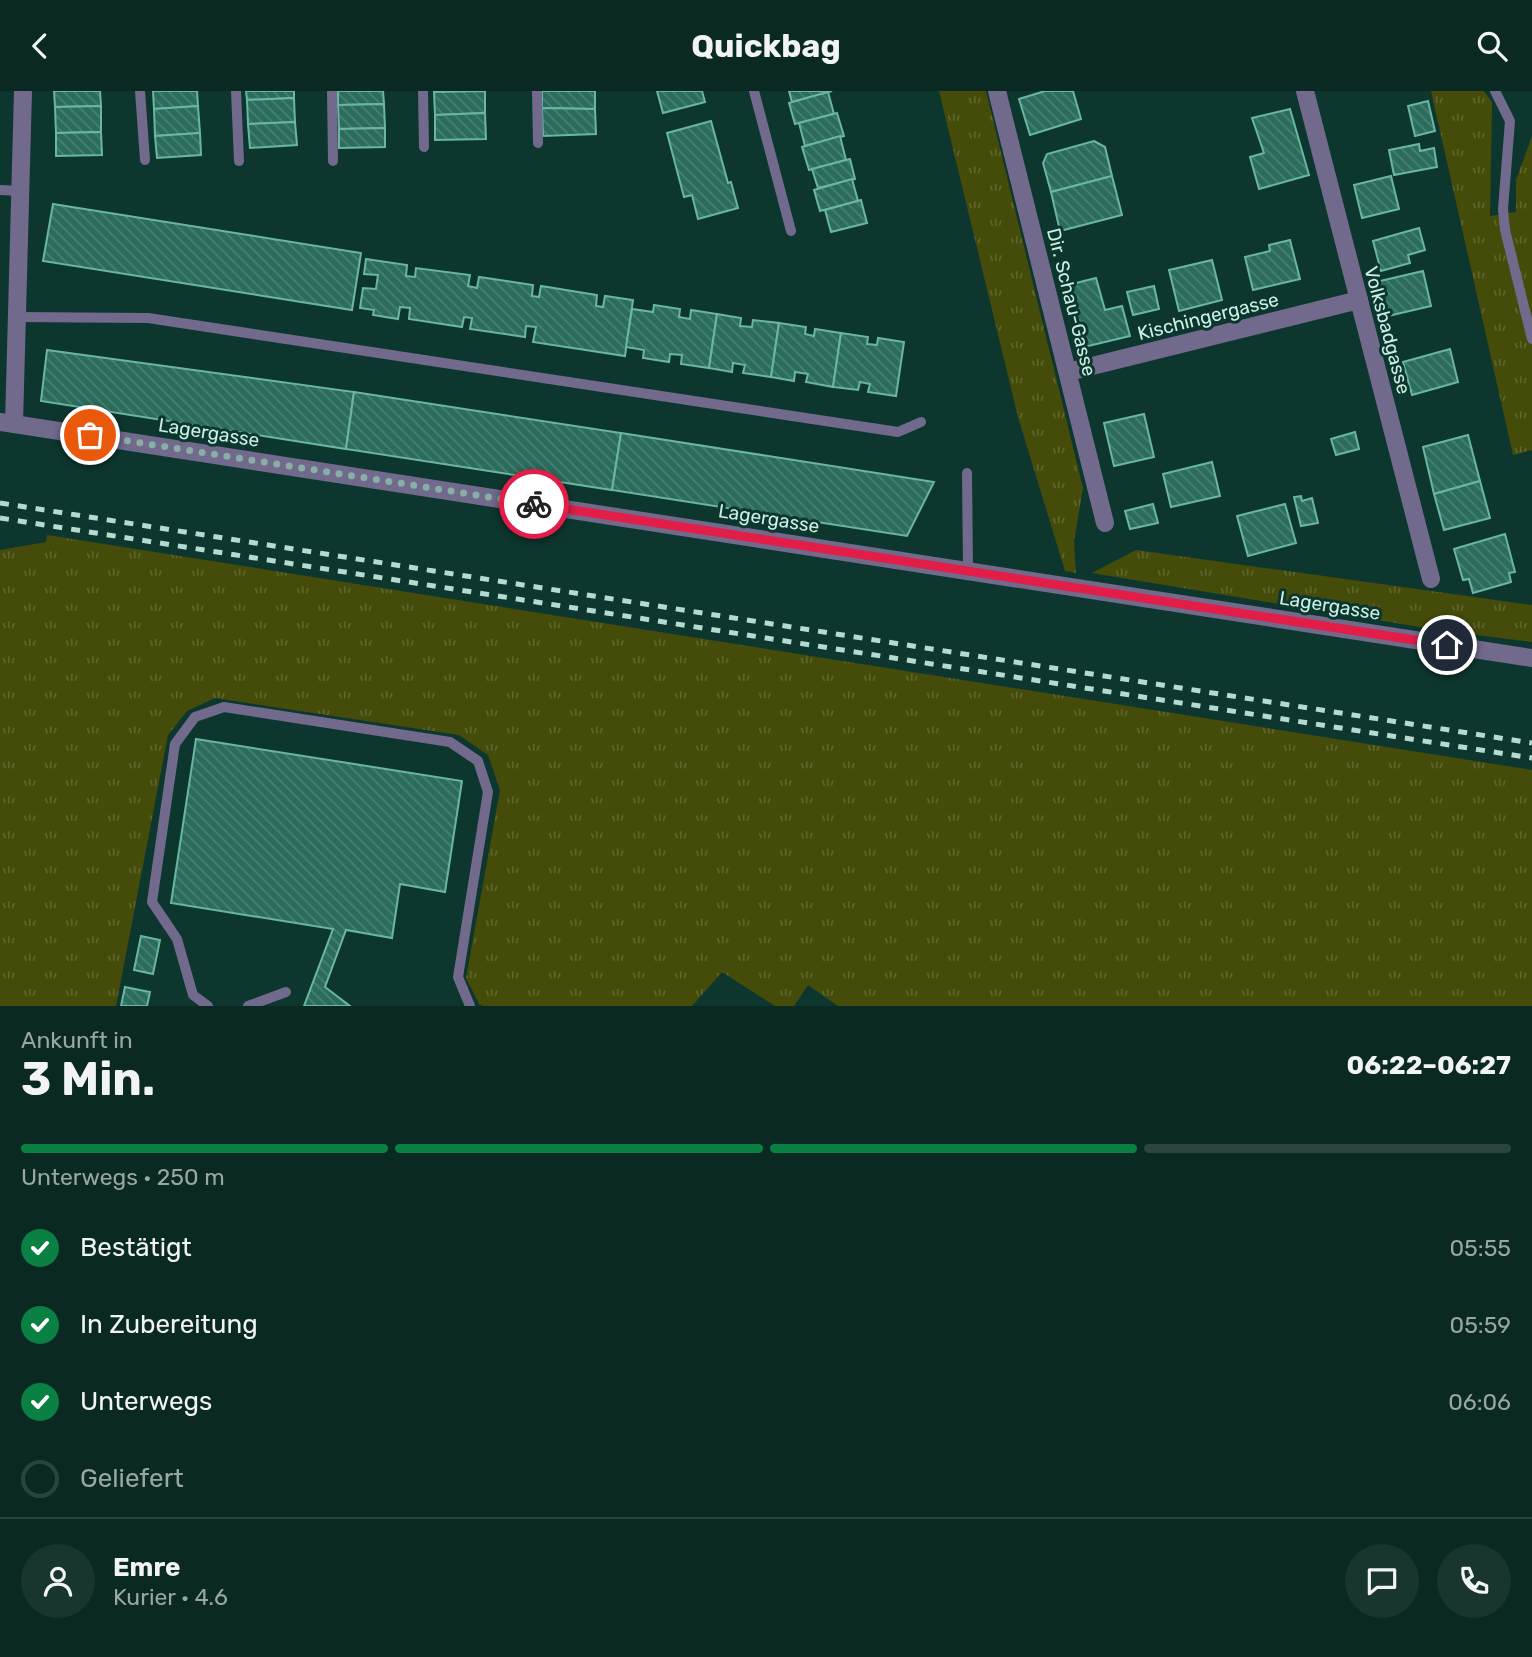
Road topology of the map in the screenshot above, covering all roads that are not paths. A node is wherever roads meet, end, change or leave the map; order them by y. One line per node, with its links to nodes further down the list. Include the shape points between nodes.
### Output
1 (23, 91): 17 (street)
2 (141, 91): 13 (lane)
3 (236, 91): 14 (lane)
4 (332, 91): 15 (lane)
5 (423, 91): 12 (lane)
6 (537, 91): 11 (lane)
7 (754, 91): 18 (lane)
8 (997, 91): 22 (street, Dir. Schau-Gasse)
9 (1305, 91): 19 (street, Volksbadgasse)
10 (1495, 91): 21 (lane, via 1510,121 1505,230)
11 (538, 143)
12 (425, 147)
13 (145, 160)
14 (239, 161)
15 (333, 161)
16 (0, 190): 17 (lane)
17 (21, 191): 20 (street)
18 (790, 231)
19 (1359, 300): 22 (street, Kischingergasse); 28 (street, Volksbadgasse)
20 (16, 317): 23 (lane, via 148,318 898,432); 24 (street)
21 (1532, 339)
22 (1068, 372): 26 (street, Dir. Schau-Gasse)
23 (921, 422)
24 (7, 423): 27 (street, Lagergasse)
25 (967, 473): 27 (lane)
26 (1105, 523)
27 (968, 570): 29 (street, Lagergasse)
28 (1431, 579)
29 (1532, 659)
30 (286, 992): 32 (lane)
31 (208, 1006): 33 (lane, via 192,995 177,939 152,902 175,744 195,717 224,707 450,742 478,761 488,792 458,978)
32 (248, 1006)
33 (470, 1006)

